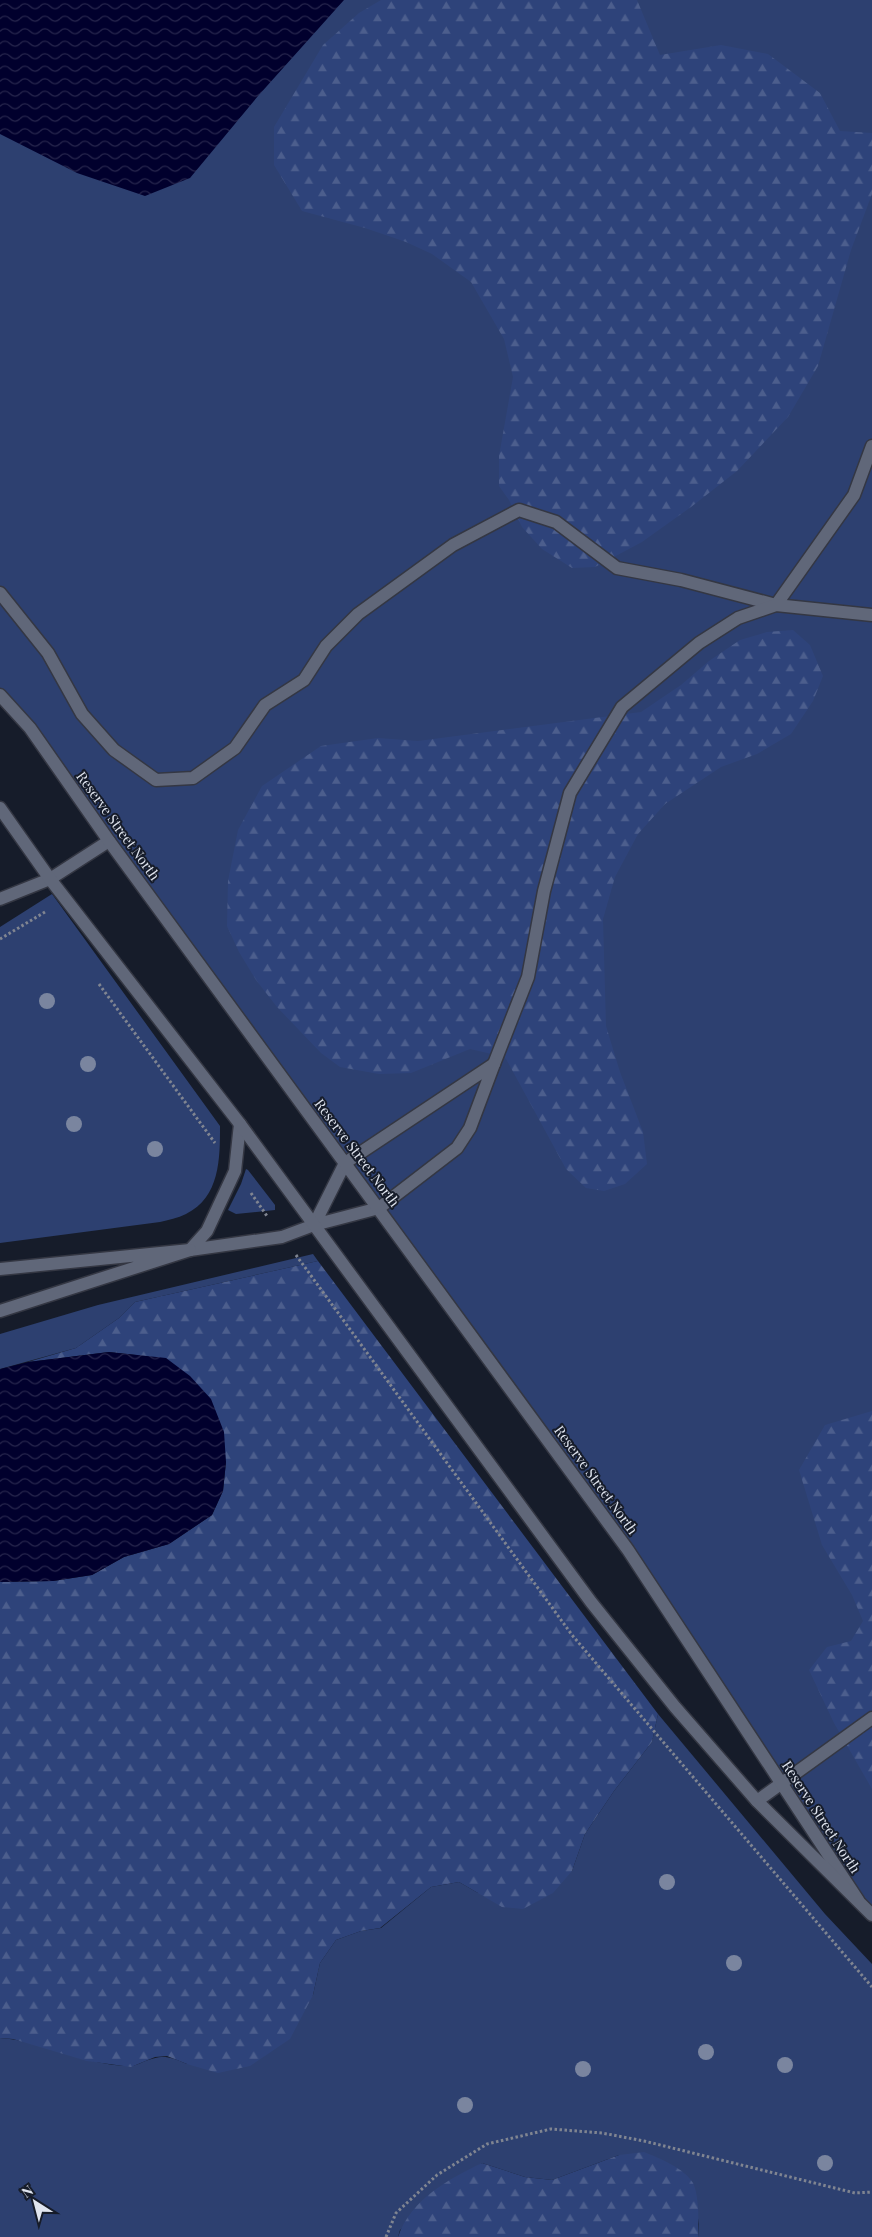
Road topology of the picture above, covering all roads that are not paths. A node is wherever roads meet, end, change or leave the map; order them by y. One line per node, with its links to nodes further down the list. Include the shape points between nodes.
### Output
1 (872, 446): 3 (street, via 854,495)
2 (0, 593): 3 (street, via 48,653 82,714 114,750 156,780 193,778 235,748 265,705 304,680 326,646 358,614 453,545 519,510 556,522 617,568)
3 (776, 604): 4 (street); 12 (street, via 738,618 699,643 622,707 570,793 544,891 528,977)
4 (872, 615)
5 (0, 695): 7 (street, Reserve Street North, via 30,728)
6 (0, 811): 8 (street, Reserve Street North)
7 (109, 841): 8 (street); 14 (street, Reserve Street North)
8 (50, 880): 9 (street); 13 (street, Reserve Street North)
9 (30, 889): 10 (street); 11 (street)
10 (0, 899)
11 (0, 907)
12 (494, 1064): 14 (street); 15 (street, via 470,1128 457,1148)
13 (240, 1124): 16 (street, Reserve Street North); 17 (street, via 235,1171 207,1231)
14 (345, 1163): 15 (street, Reserve Street North); 16 (street)
15 (379, 1208): 16 (street); 21 (street, Reserve Street North, via 628,1550)
16 (314, 1225): 17 (street, via 282,1237); 22 (street, Reserve Street North, via 591,1602)
17 (190, 1250): 18 (street); 19 (street)
18 (0, 1269)
19 (0, 1311)
20 (872, 1718): 21 (street)
21 (781, 1784): 22 (street); 23 (street, Reserve Street North)
22 (757, 1802): 23 (street, Reserve Street North)
23 (858, 1900): 24 (street)
24 (872, 1915)

